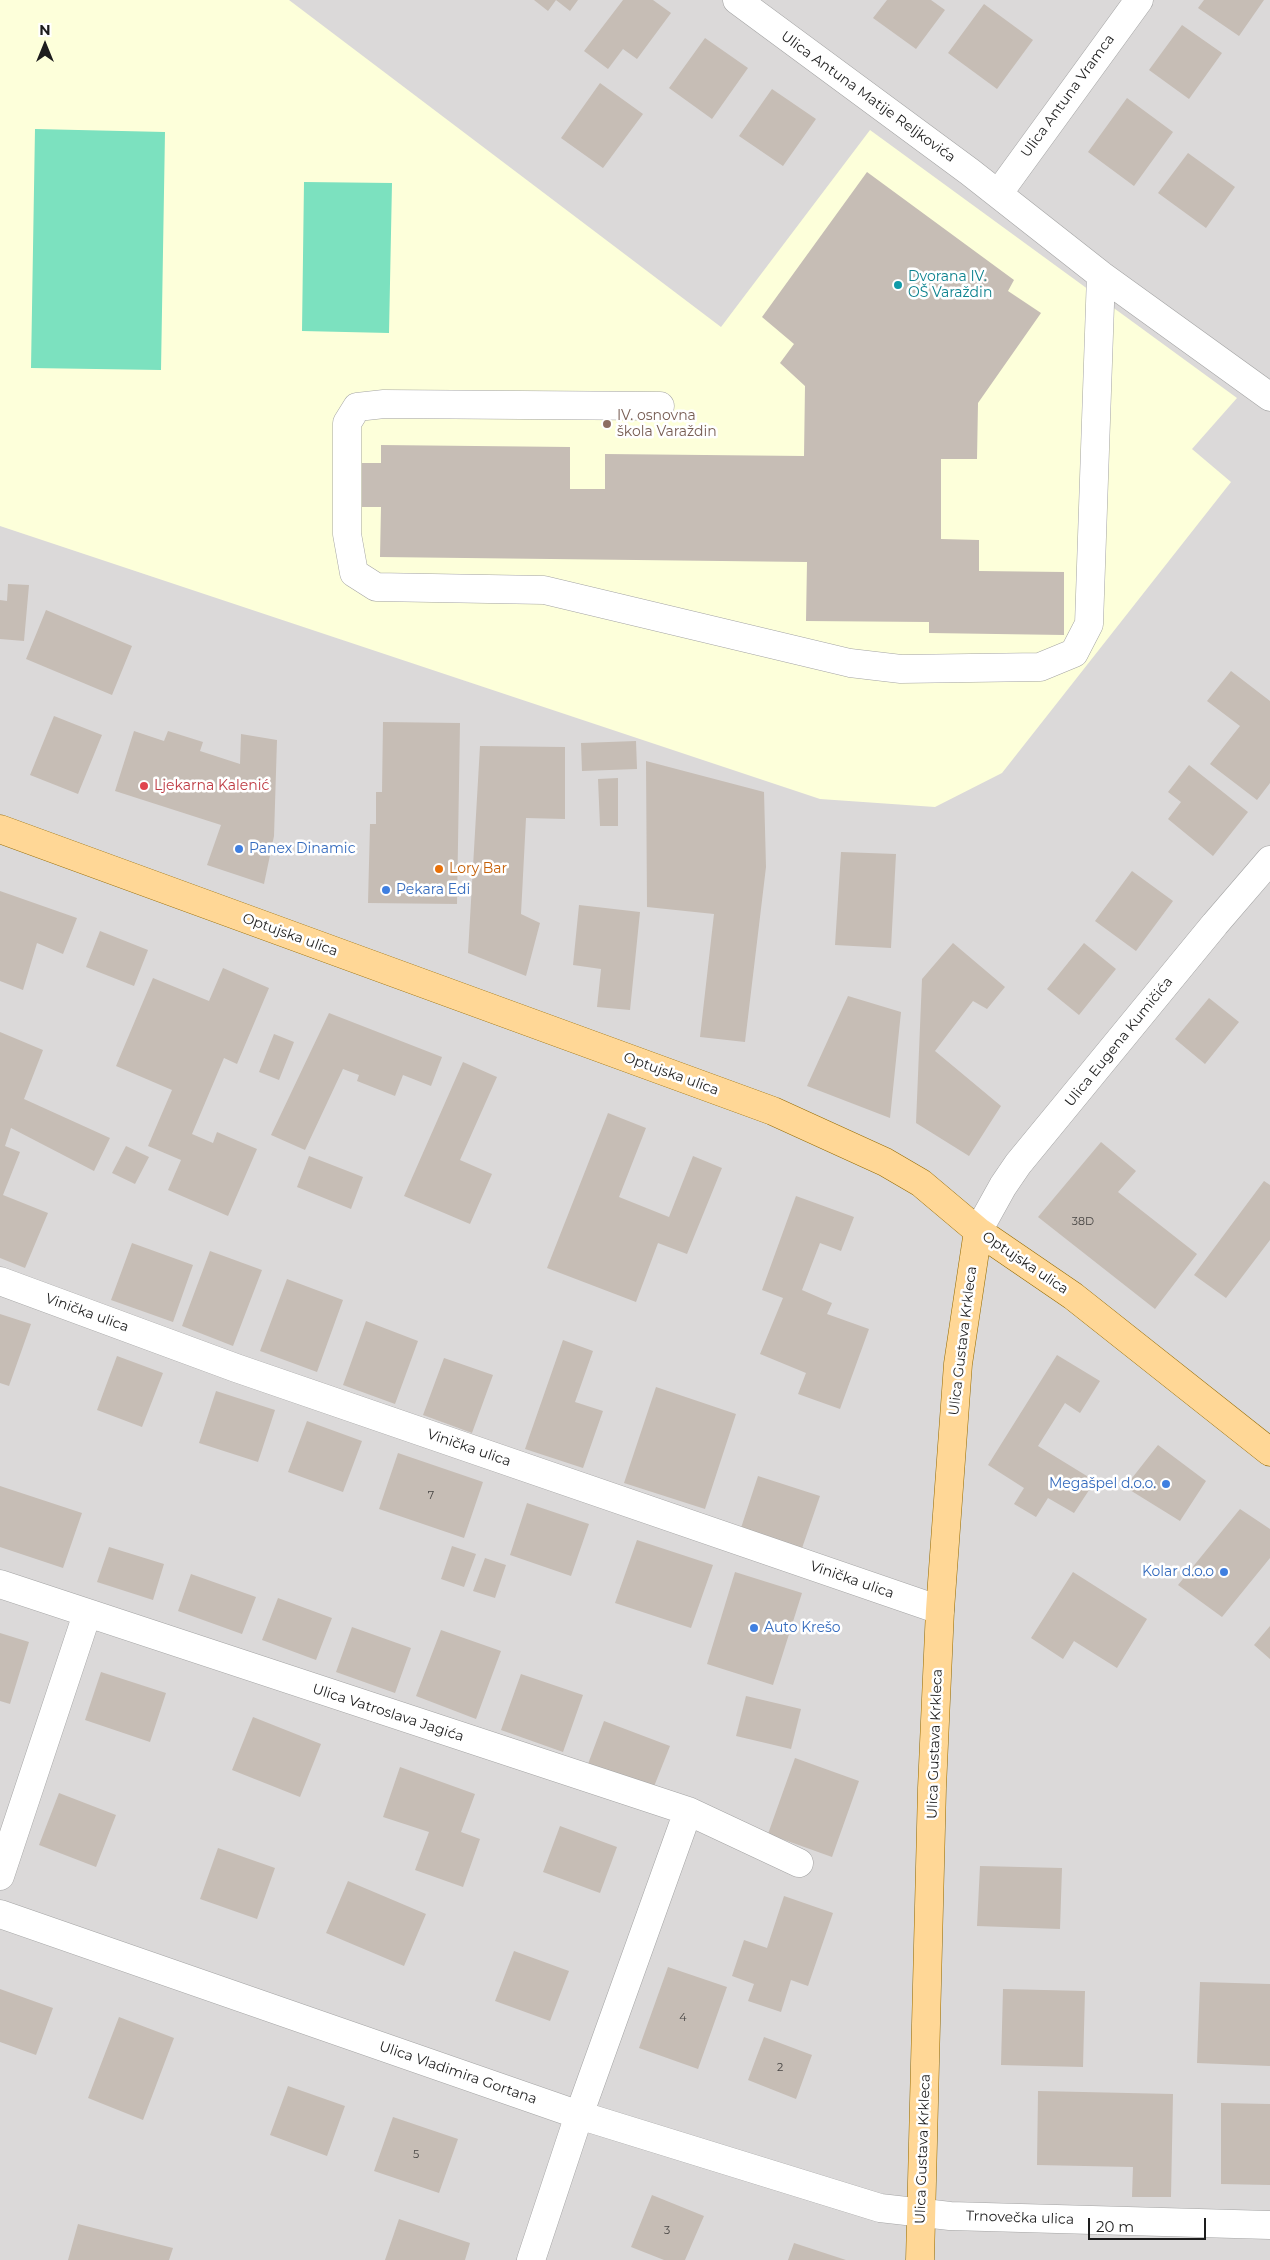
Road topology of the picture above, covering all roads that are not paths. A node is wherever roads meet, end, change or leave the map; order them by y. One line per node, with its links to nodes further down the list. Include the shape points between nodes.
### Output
1 (737, 0): 3 (street, Ulica Antuna Matije Reljkovića)
2 (1139, 0): 3 (street, Ulica Antuna Vramca)
3 (998, 194): 4 (street, Ulica Antuna Matije Reljkovića)
4 (1101, 275): 5 (street, Ulica Antuna Matije Reljkovića); 6 (street, via 1089,624 1074,653 1040,667 901,669 850,663 544,590 376,587 354,572 347,534 347,423 358,407 384,404)
5 (1270, 397)
6 (660, 406)
7 (0, 829): 9 (main road, Optujska ulica, via 773,1111 885,1162 921,1183)
8 (1270, 860): 9 (street, Ulica Eugena Kumičića, via 1018,1164)
9 (978, 1231): 11 (main road, Optujska ulica, via 1073,1296); 13 (main road, Ulica Gustava Krkleca, via 958,1364)
10 (0, 1281): 13 (street, Vinička ulica, via 236,1368)
11 (1270, 1452)
12 (0, 1584): 14 (street, Ulica Vatroslava Jagića)
13 (940, 1610): 20 (main road, Ulica Gustava Krkleca)
14 (87, 1614): 15 (street, Ulica Vatroslava Jagića); 17 (street)
15 (688, 1811): 16 (street, Ulica Vatroslava Jagića); 19 (street)
16 (799, 1863)
17 (0, 1876)
18 (0, 1914): 19 (street, Ulica Vladimira Gortana)
19 (578, 2115): 20 (street, Ulica Vladimira Gortana, via 880,2208); 22 (street)
20 (921, 2214): 21 (street, Trnovečka ulica); 23 (main road, Ulica Gustava Krkleca)
21 (1270, 2225)
22 (531, 2260)
23 (920, 2260)

